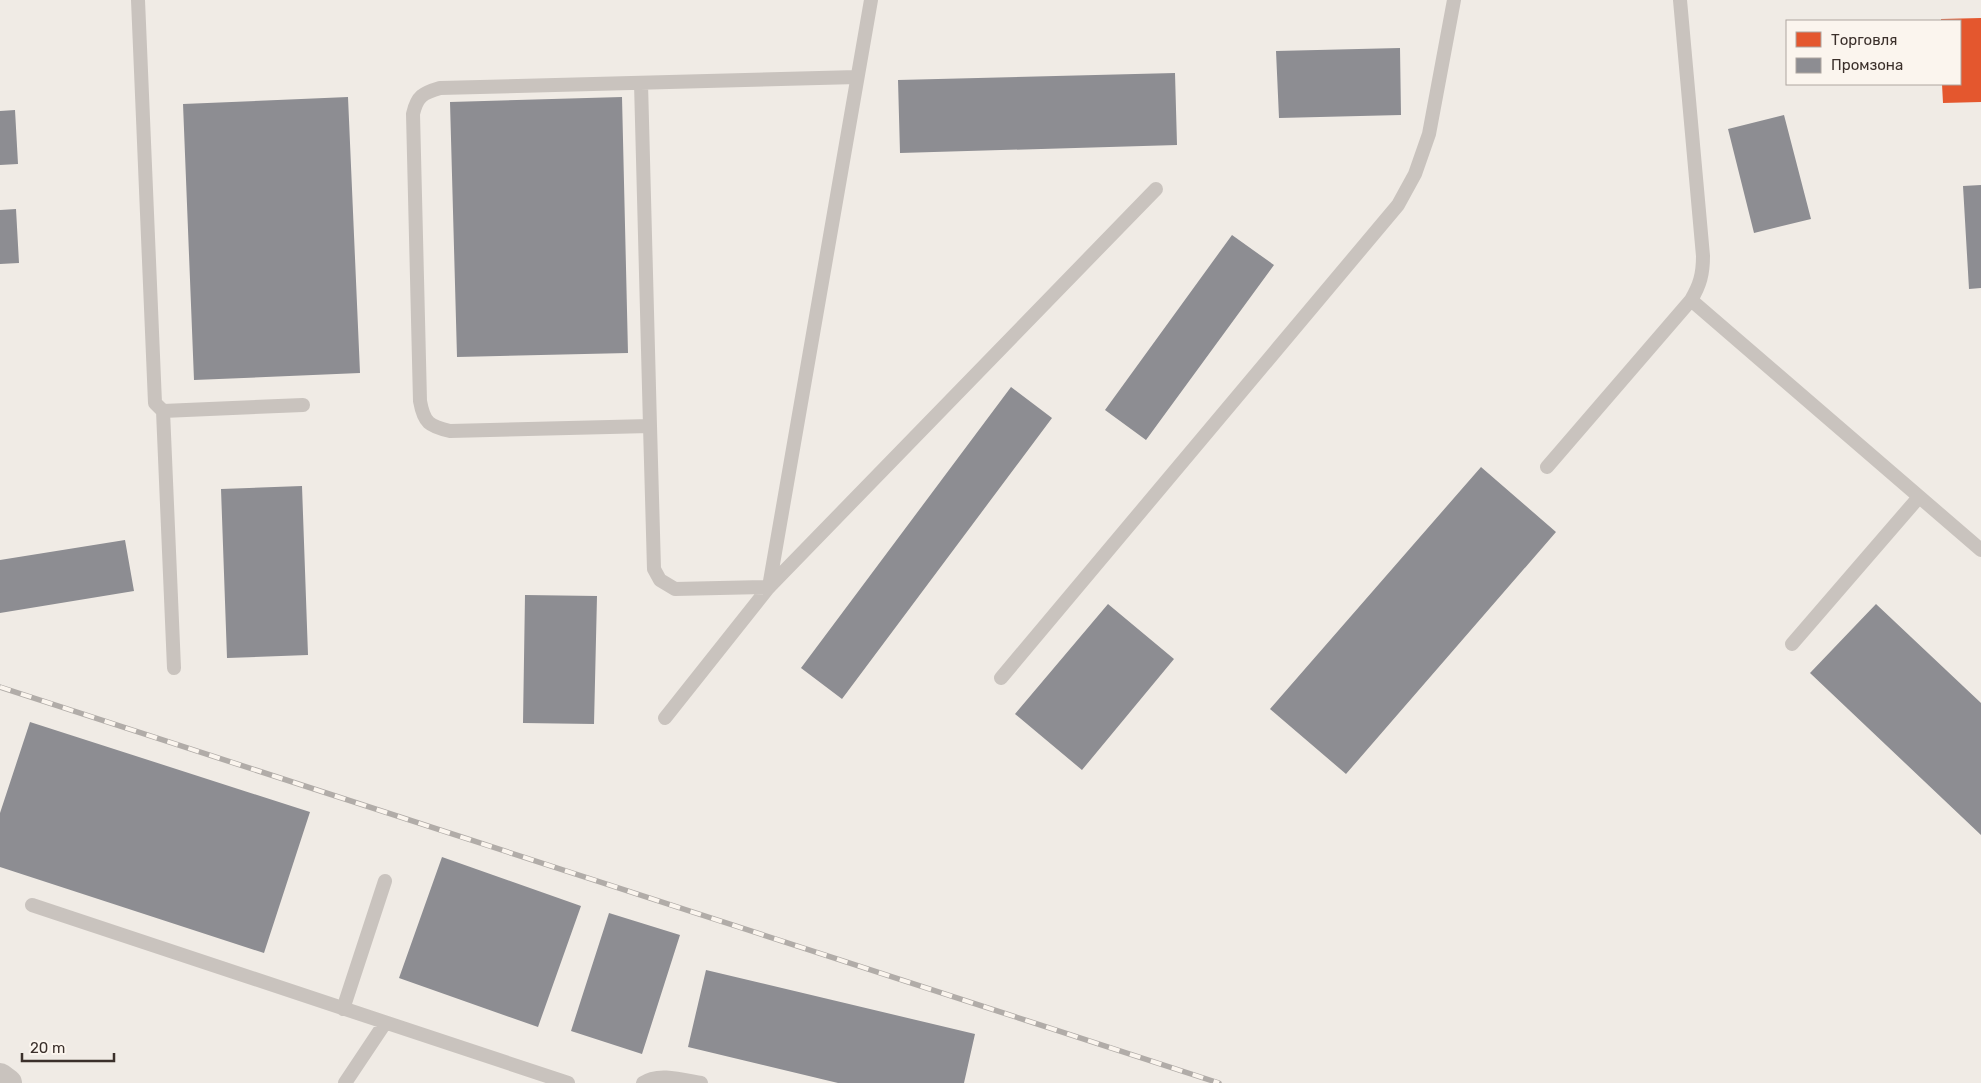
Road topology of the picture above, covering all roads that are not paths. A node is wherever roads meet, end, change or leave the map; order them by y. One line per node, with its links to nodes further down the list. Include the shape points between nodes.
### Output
1 (138, 0): 10 (lane, via 155,402)
2 (871, 0): 5 (lane)
3 (1454, 0): 18 (lane, via 1429,134 1415,174 1398,205)
4 (1680, 0): 8 (lane, via 1703,256 1701,280)
5 (857, 77): 6 (lane); 15 (lane)
6 (641, 83): 11 (lane); 11 (lane, via 440,88 424,93 415,104 420,401 423,416 432,427 450,431)
7 (1156, 189): 15 (lane)
8 (1691, 300): 12 (lane); 13 (lane)
9 (303, 404): 10 (lane)
10 (163, 411): 17 (lane)
11 (650, 426): 15 (lane, via 654,569 660,580 675,589)
12 (1547, 467)
13 (1919, 497): 14 (lane); 16 (lane)
14 (1981, 550)
15 (769, 587): 19 (lane)
16 (1792, 644)
17 (174, 668)
18 (1001, 678)
19 (665, 718)
20 (385, 881): 22 (lane)
21 (32, 906): 22 (lane)
22 (342, 1009): 23 (lane)
23 (385, 1023): 26 (lane); 27 (lane)
24 (0, 1077): 25 (street)
25 (8, 1083)
26 (344, 1083)
27 (568, 1083)
28 (643, 1083): 29 (lane, via 648,1079 673,1078)
29 (701, 1083)

